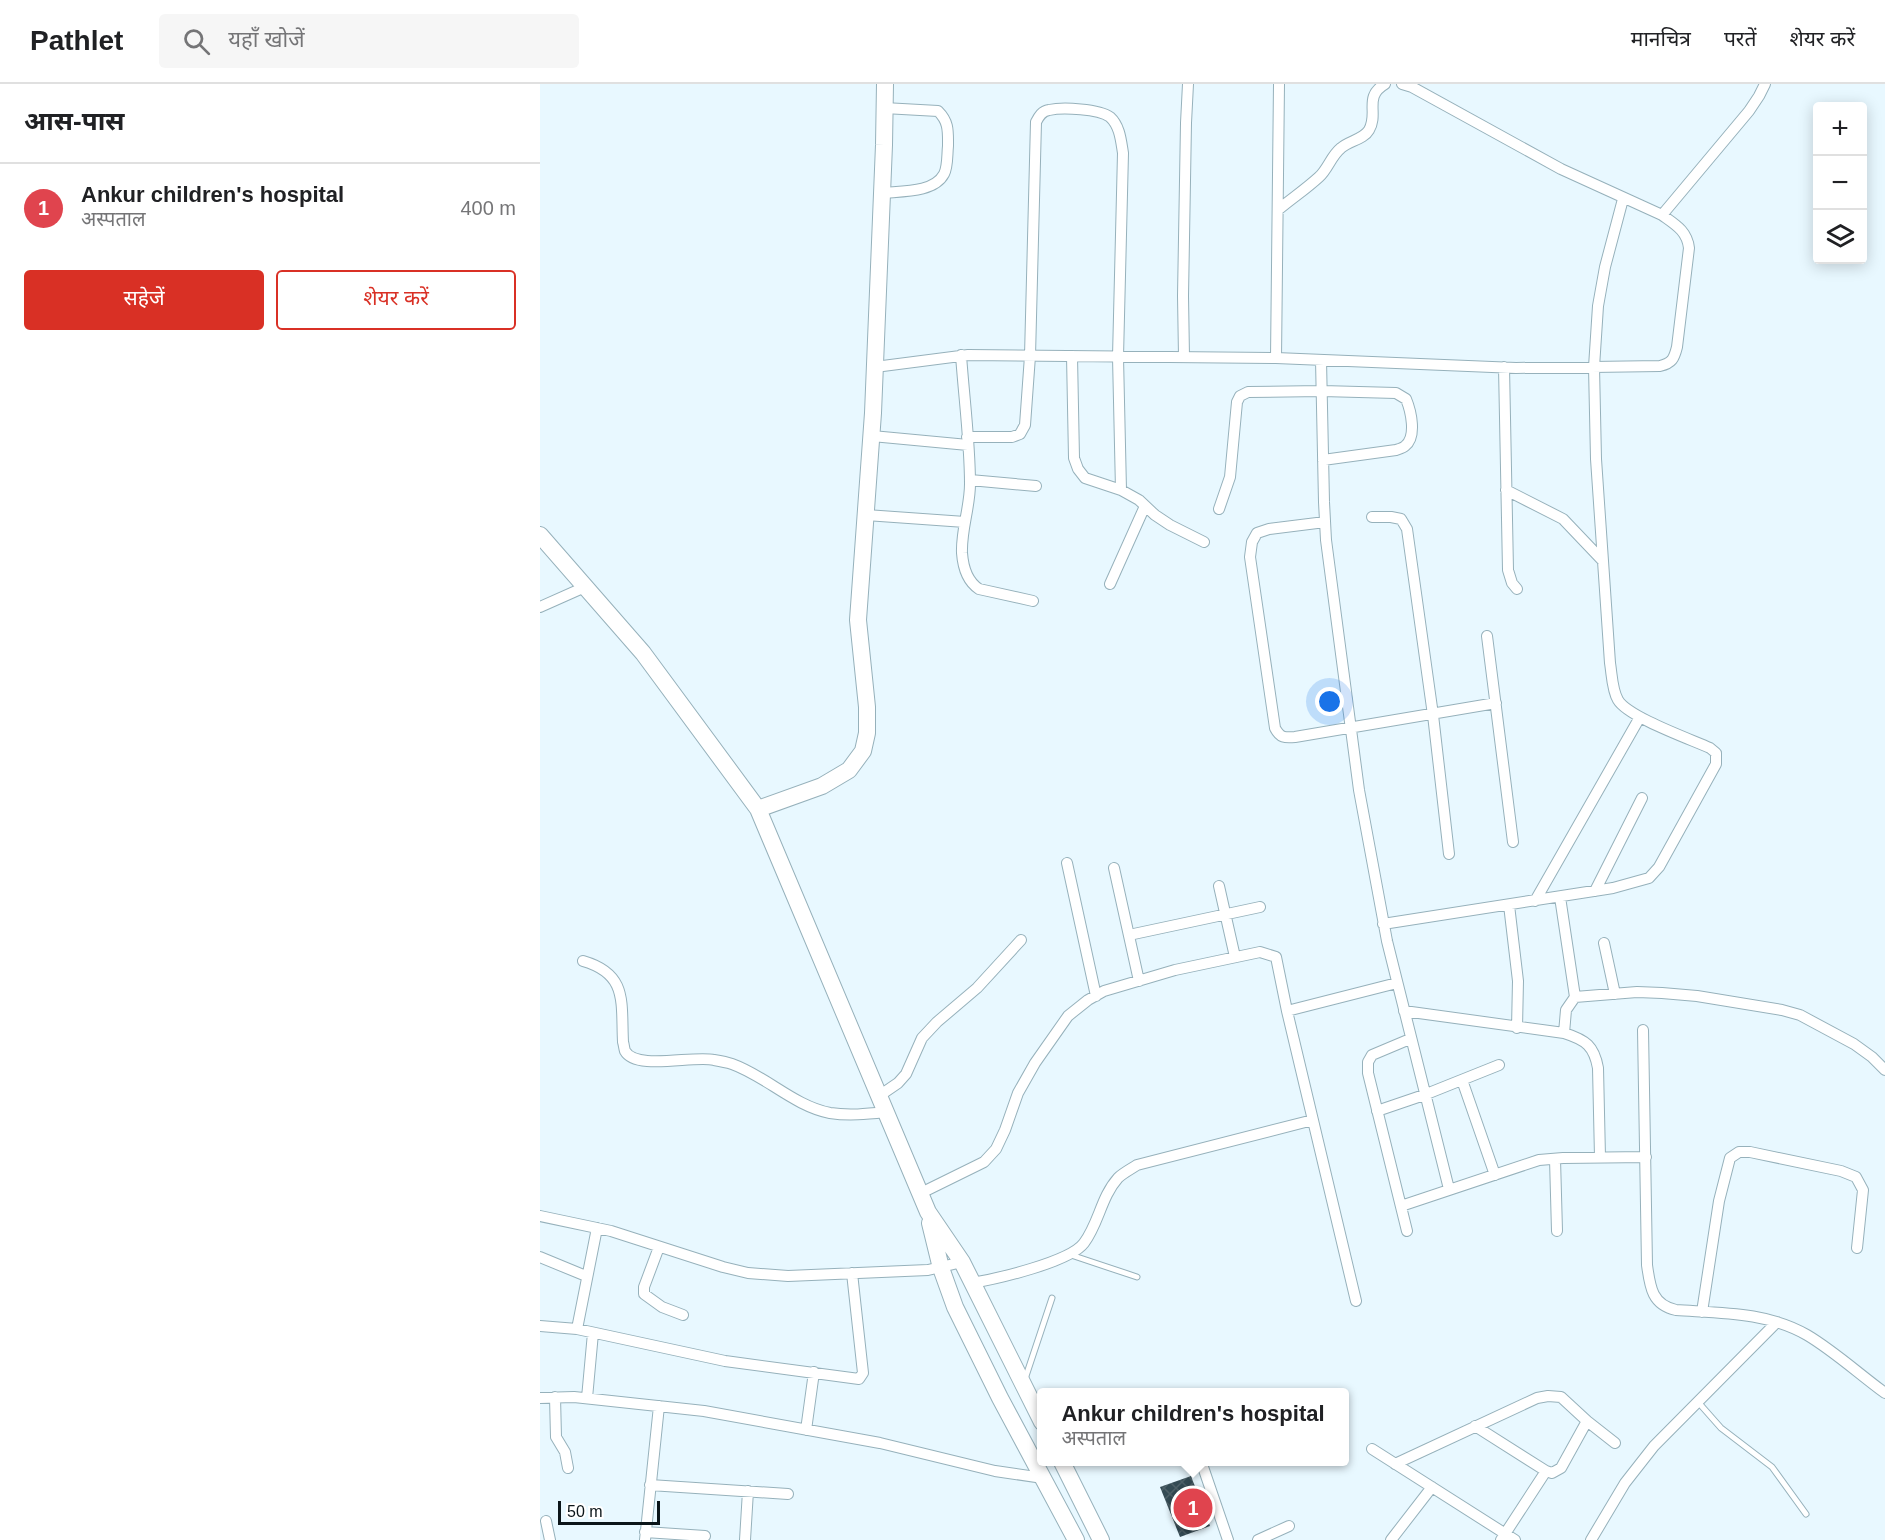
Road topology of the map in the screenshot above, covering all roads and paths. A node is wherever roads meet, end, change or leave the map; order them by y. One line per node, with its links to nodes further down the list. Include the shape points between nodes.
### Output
1 (885, 84): 7 (street)
2 (1188, 84): 16 (street)
3 (1280, 84): 10 (street)
4 (1385, 84): 10 (street, via 1373,95 1369,131 1343,146 1320,176)
5 (1402, 84): 9 (street)
6 (1765, 84): 11 (street, via 1749,111)
7 (884, 108): 8 (street); 8 (street, via 938,111 948,126 944,176 934,185)
8 (882, 193): 19 (street)
9 (1623, 199): 11 (street); 21 (street, via 1598,306)
10 (1278, 210): 17 (street)
11 (1662, 215): 21 (street, via 1682,229 1689,248 1674,360 1660,366)
12 (961, 355): 13 (street); 19 (street); 24 (street)
13 (1030, 356): 14 (street); 15 (street, via 1036,122 1039,114 1048,110 1095,110 1110,118 1119,130 1123,153); 24 (street, via 1025,425 1020,434)
14 (1072, 356): 15 (street); 28 (street, via 1074,458 1078,469 1085,478)
15 (1118, 357): 16 (street); 28 (street)
16 (1184, 357): 17 (street)
17 (1276, 358): 18 (street)
18 (1321, 360): 20 (street); 22 (street)
19 (875, 367): 23 (street)
20 (1504, 367): 21 (street); 29 (street)
21 (1594, 367): 38 (street)
22 (1322, 391): 25 (street); 25 (street, via 1396,393 1406,399 1410,409 1411,436 1406,446 1396,450); 31 (street, via 1248,392 1240,396 1230,477)
23 (872, 436): 24 (street); 32 (street)
24 (967, 441): 26 (street)
25 (1323, 460): 35 (street)
26 (970, 480): 27 (street); 34 (street)
27 (1036, 486)
28 (1121, 490): 30 (street)
29 (1506, 490): 38 (street, via 1563,519); 41 (street, via 1508,570)
30 (1145, 506): 37 (street, via 1170,525); 39 (street)
31 (1219, 509)
32 (866, 515): 34 (street); 50 (street, via 858,620 867,707 863,751 849,770 822,786)
33 (1372, 517): 46 (street, via 1401,519 1407,528)
34 (965, 522): 42 (street, via 962,553 972,584)
35 (1325, 522): 48 (street); 48 (street, via 1257,533 1250,557 1279,736)
36 (540, 535): 40 (street)
37 (1204, 542)
38 (1603, 561): 47 (street, via 1614,691 1624,708)
39 (1110, 584)
40 (585, 587): 43 (street); 50 (street, via 643,653)
41 (1517, 589)
42 (1033, 601)
43 (540, 607)
44 (1487, 636): 45 (street)
45 (1496, 703): 46 (street); 51 (street)
46 (1433, 715): 48 (street); 52 (street)
47 (1640, 717): 56 (street, via 1710,748 1716,753 1716,764 1659,867 1649,878); 58 (street)
48 (1351, 728): 62 (street)
49 (1642, 798): 56 (street)
50 (758, 809): 83 (street)
51 (1514, 842)
52 (1449, 854)
53 (1067, 863): 71 (street)
54 (1114, 868): 63 (street)
55 (1219, 886): 61 (street)
56 (1595, 891): 57 (street)
57 (1560, 897): 58 (street); 72 (street)
58 (1535, 901): 59 (street)
59 (1509, 905): 62 (street); 75 (street, via 1518,981)
60 (1260, 907): 61 (street)
61 (1225, 913): 63 (street); 66 (street)
62 (1383, 924): 69 (street)
63 (1129, 935): 68 (street)
64 (1021, 940): 83 (street, via 977,988 922,1038 906,1074)
65 (1604, 943): 70 (street)
66 (1235, 957): 68 (street); 73 (street, via 1260,952 1276,957)
67 (583, 961): 85 (street, via 611,974 618,986 623,1042 631,1057 653,1061 708,1058 732,1064 828,1113)
68 (1139, 981): 71 (street)
69 (1397, 983): 73 (street); 74 (street)
70 (1615, 994): 72 (street); 80 (street, via 1697,996 1800,1015 1854,1044)
71 (1096, 996): 92 (street, via 1068,1016 1035,1063 1018,1093 996,1149 984,1162)
72 (1575, 998): 77 (street, via 1566,1010)
73 (1287, 1011): 86 (street)
74 (1404, 1011): 75 (street); 78 (street)
75 (1517, 1028): 77 (street)
76 (1644, 1030): 88 (street)
77 (1564, 1033): 87 (street, via 1580,1038 1596,1057)
78 (1410, 1039): 82 (street); 84 (street, via 1372,1055 1368,1062)
79 (1499, 1065): 81 (street)
80 (1885, 1070)
81 (1462, 1080): 82 (street); 90 (street)
82 (1424, 1095): 84 (street); 91 (street)
83 (879, 1096): 85 (street)
84 (1377, 1111): 93 (street)
85 (885, 1112): 92 (street)
86 (1314, 1120): 101 (street, via 1137,1165 1119,1177 1105,1196 1083,1245); 110 (street)
87 (1600, 1157): 88 (street); 89 (street)
88 (1646, 1157): 111 (street, via 1649,1281 1657,1302 1664,1308)
89 (1555, 1158): 90 (street); 98 (street)
90 (1495, 1175): 91 (street)
91 (1449, 1189): 93 (street)
92 (919, 1194): 94 (street)
93 (1401, 1206): 97 (street)
94 (928, 1212): 103 (street); 104 (street)
95 (540, 1216): 96 (street)
96 (597, 1228): 99 (street); 106 (street)
97 (1407, 1231)
98 (1557, 1231)
99 (659, 1247): 105 (street, via 748,1273); 112 (street, via 644,1294)
100 (1857, 1248): 111 (street, via 1863,1190 1856,1178 1739,1152 1730,1158 1719,1202)
101 (1069, 1254): 107 (lane); 108 (street, via 1016,1274)
102 (540, 1257): 106 (street)
103 (962, 1262): 104 (street); 108 (street)
104 (941, 1268): 105 (street); 136 (street, via 960,1317)
105 (852, 1273): 117 (street, via 862,1376 856,1379)
106 (586, 1275): 115 (street)
107 (1137, 1277)
108 (972, 1283): 118 (street)
109 (1052, 1298): 118 (lane)
110 (1356, 1301)
111 (1702, 1312): 113 (street)
112 (683, 1315)
113 (1777, 1322): 119 (street, via 1807,1335); 123 (street)
114 (540, 1326): 115 (street)
115 (577, 1329): 116 (street)
116 (593, 1333): 117 (street, via 717,1359); 122 (street)
117 (814, 1372): 128 (street)
118 (1023, 1384): 125 (street)
119 (1885, 1393)
120 (555, 1397): 121 (street); 122 (street); 134 (street, via 556,1437)
121 (540, 1398)
122 (587, 1398): 124 (street)
123 (1697, 1402): 141 (lane, via 1721,1428 1772,1467); 155 (street, via 1625,1483)
124 (658, 1406): 128 (street); 137 (street)
125 (1037, 1414)
126 (1587, 1421): 127 (street, via 1561,1397 1548,1395); 129 (street); 135 (street, via 1561,1468 1552,1473)
127 (1475, 1426): 131 (street); 135 (street)
128 (806, 1430): 136 (street)
129 (1616, 1443)
130 (1372, 1449): 131 (street)
131 (1395, 1464): 138 (street)
132 (1064, 1466): 150 (street)
133 (1203, 1466): 151 (street)
134 (568, 1468)
135 (1546, 1471): 145 (street)
136 (1043, 1478): 149 (street)
137 (650, 1485): 139 (street); 146 (street)
138 (1432, 1487): 145 (street); 153 (street)
139 (748, 1491): 140 (street); 148 (street)
140 (788, 1494)
141 (1806, 1514)
142 (546, 1521): 147 (street)
143 (1289, 1526): 152 (street)
144 (705, 1536): 146 (street)
145 (1503, 1537): 154 (street)
146 (643, 1538)
147 (550, 1540)
148 (745, 1540)
149 (1076, 1540)
150 (1101, 1540)
151 (1228, 1540)
152 (1258, 1540)
153 (1392, 1540)
154 (1515, 1540)
155 (1591, 1540)

